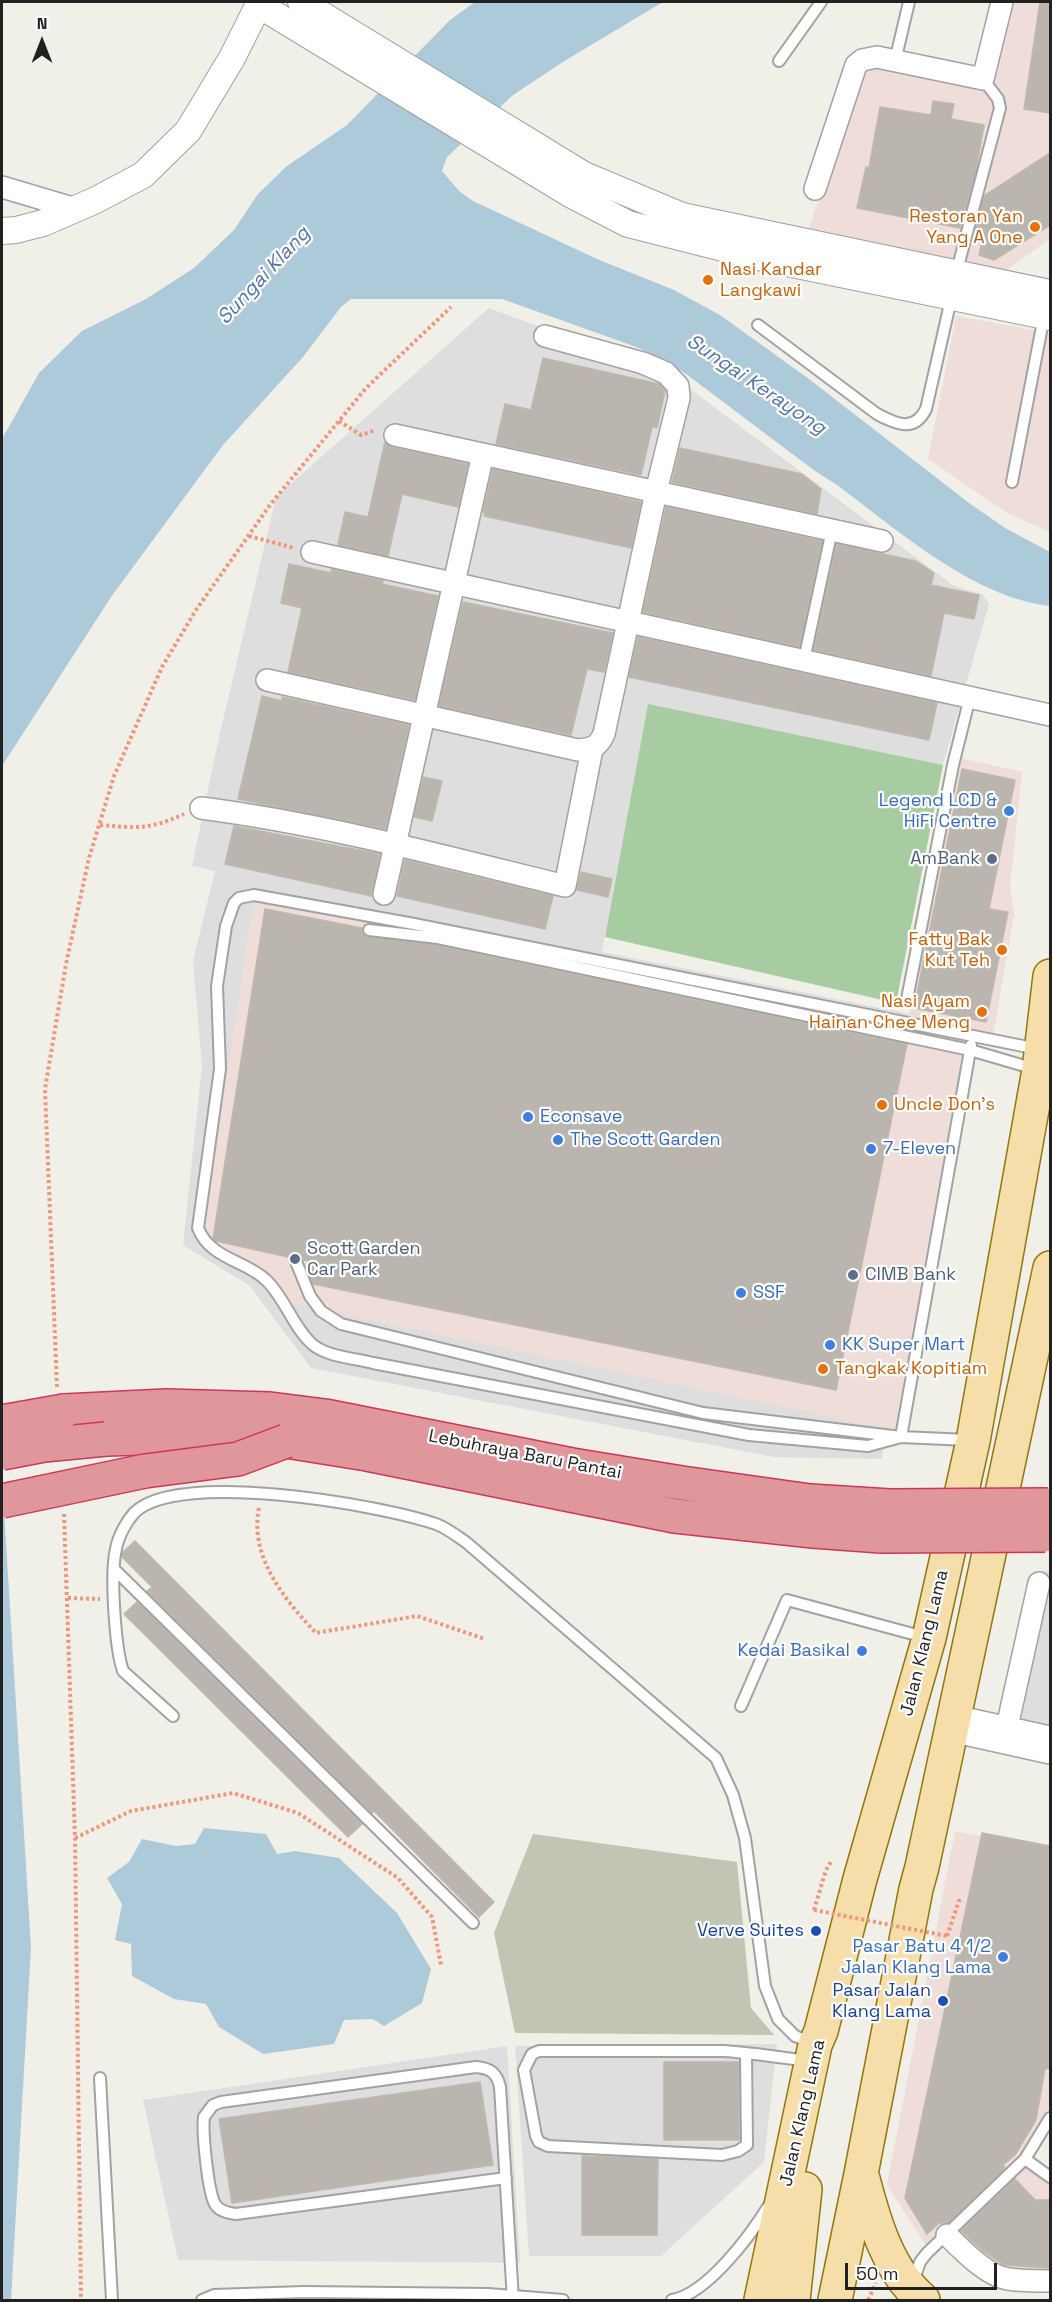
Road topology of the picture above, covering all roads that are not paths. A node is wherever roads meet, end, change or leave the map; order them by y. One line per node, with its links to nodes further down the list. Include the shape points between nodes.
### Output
1 (301, 2): 6 (street)
2 (821, 2): 8 (lane)
3 (909, 2): 7 (lane)
4 (1002, 2): 9 (street)
5 (260, 3): 6 (street); 12 (street, via 188,131 143,175)
6 (326, 32): 14 (street, via 577,185 628,224 688,241)
7 (895, 61): 9 (street); 11 (street, via 869,57 856,65)
8 (779, 62)
9 (983, 79): 14 (lane, via 998,99 999,108)
10 (2, 187): 12 (street)
11 (815, 189)
12 (76, 209): 13 (street, via 43,223)
13 (2, 231)
14 (954, 285): 15 (street); 16 (lane, via 926,408 922,416 907,425 877,414)
15 (1048, 309): 20 (lane)
16 (758, 325)
17 (545, 336): 21 (street, via 643,363 666,373 678,386 679,398)
18 (395, 435): 19 (street)
19 (483, 454): 21 (street); 25 (street)
20 (1012, 483)
21 (656, 492): 22 (street); 26 (street)
22 (832, 530): 23 (street); 27 (lane)
23 (882, 541)
24 (312, 552): 25 (street)
25 (453, 583): 26 (street); 31 (street)
26 (628, 622): 27 (street); 32 (street, via 604,734)
27 (804, 660): 29 (street)
28 (267, 680): 31 (street)
29 (970, 697): 30 (street); 38 (lane)
30 (1050, 715)
31 (424, 716): 32 (street, via 578,750); 34 (street)
32 (592, 748): 34 (street, via 565,886)
33 (201, 808): 34 (street)
34 (395, 844): 35 (street)
35 (384, 894)
36 (369, 930): 40 (lane, via 438,938)
37 (1050, 976): 41 (main road, Jalan Klang Lama)
38 (907, 999)
39 (972, 1035): 40 (lane); 41 (lane); 47 (lane, via 254,895 234,903 226,926 217,986 220,1070 198,1228 215,1251 266,1280 312,1343 324,1351 374,1363 749,1435 868,1446)
40 (970, 1050): 41 (lane); 47 (lane)
41 (1040, 1060): 49 (main road, Jalan Klang Lama)
42 (295, 1258): 47 (lane, via 310,1296 321,1311 341,1324 703,1413)
43 (1049, 1282): 59 (main road)
44 (61, 1404): 45 (highway, bridge); 46 (highway, Lebuhraya Baru Pantai, bridge); 53 (highway, Lebuhraya Baru Pantai, via 270,1409 325,1416 572,1465 810,1501)
45 (2, 1408)
46 (2, 1422)
47 (901, 1437): 49 (lane)
48 (286, 1441): 50 (highway, Lebuhraya Baru Pantai, bridge, via 106,1439); 51 (highway, bridge, via 238,1459 145,1471); 53 (highway, Lebuhraya Baru Pantai, via 675,1516 813,1531)
49 (973, 1441): 56 (main road, Jalan Klang Lama)
50 (2, 1453)
51 (2, 1501)
52 (1048, 1520): 53 (highway, Lebuhraya Baru Pantai, bridge)
53 (885, 1521)
54 (114, 1569): 58 (lane, via 123,1671); 63 (lane); 64 (lane, via 123,1530 135,1512 152,1502 212,1491 341,1503 411,1516 439,1525 467,1543 716,1758 733,1795 744,1838 765,1986 778,2019 795,2036)
55 (1039, 1583): 60 (street)
56 (929, 1638): 57 (lane, via 787,1600); 64 (main road, Jalan Klang Lama)
57 (741, 1706)
58 (173, 1716)
59 (953, 1724): 60 (street); 62 (street); 69 (main road, via 916,1889)
60 (1006, 1727): 61 (street)
61 (1050, 1737)
62 (1050, 1753)
63 (473, 1923)
64 (816, 2046): 65 (lane); 70 (main road, Jalan Klang Lama); 85 (main road)
65 (746, 2053): 65 (lane, via 747,2145 738,2151 722,2155 548,2146 536,2136 524,2070 532,2054 539,2051)
66 (100, 2078): 79 (lane)
67 (1050, 2118): 68 (lane)
68 (1025, 2159): 71 (lane); 73 (lane)
69 (861, 2174): 76 (main road, via 885,2249); 86 (main road)
70 (788, 2175): 74 (main road, Jalan Klang Lama); 82 (lane, via 747,2239 703,2284 685,2298)
71 (1050, 2177)
72 (506, 2178): 72 (lane, via 227,2213 220,2210 212,2196 204,2117 213,2104 221,2102 485,2068 498,2078 500,2087); 78 (lane)
73 (947, 2235): 75 (street, via 995,2275); 76 (lane, via 920,2262)
74 (770, 2259): 83 (lane); 84 (main road, Jalan Klang Lama)
75 (1050, 2282)
76 (917, 2295)
77 (304, 2296): 78 (lane, via 488,2294); 80 (lane, via 214,2295)
78 (513, 2299): 81 (lane)
79 (112, 2301)
80 (202, 2301)
81 (563, 2301)
82 (672, 2301)
83 (752, 2301)
84 (761, 2301)
85 (793, 2301)
86 (835, 2301)

